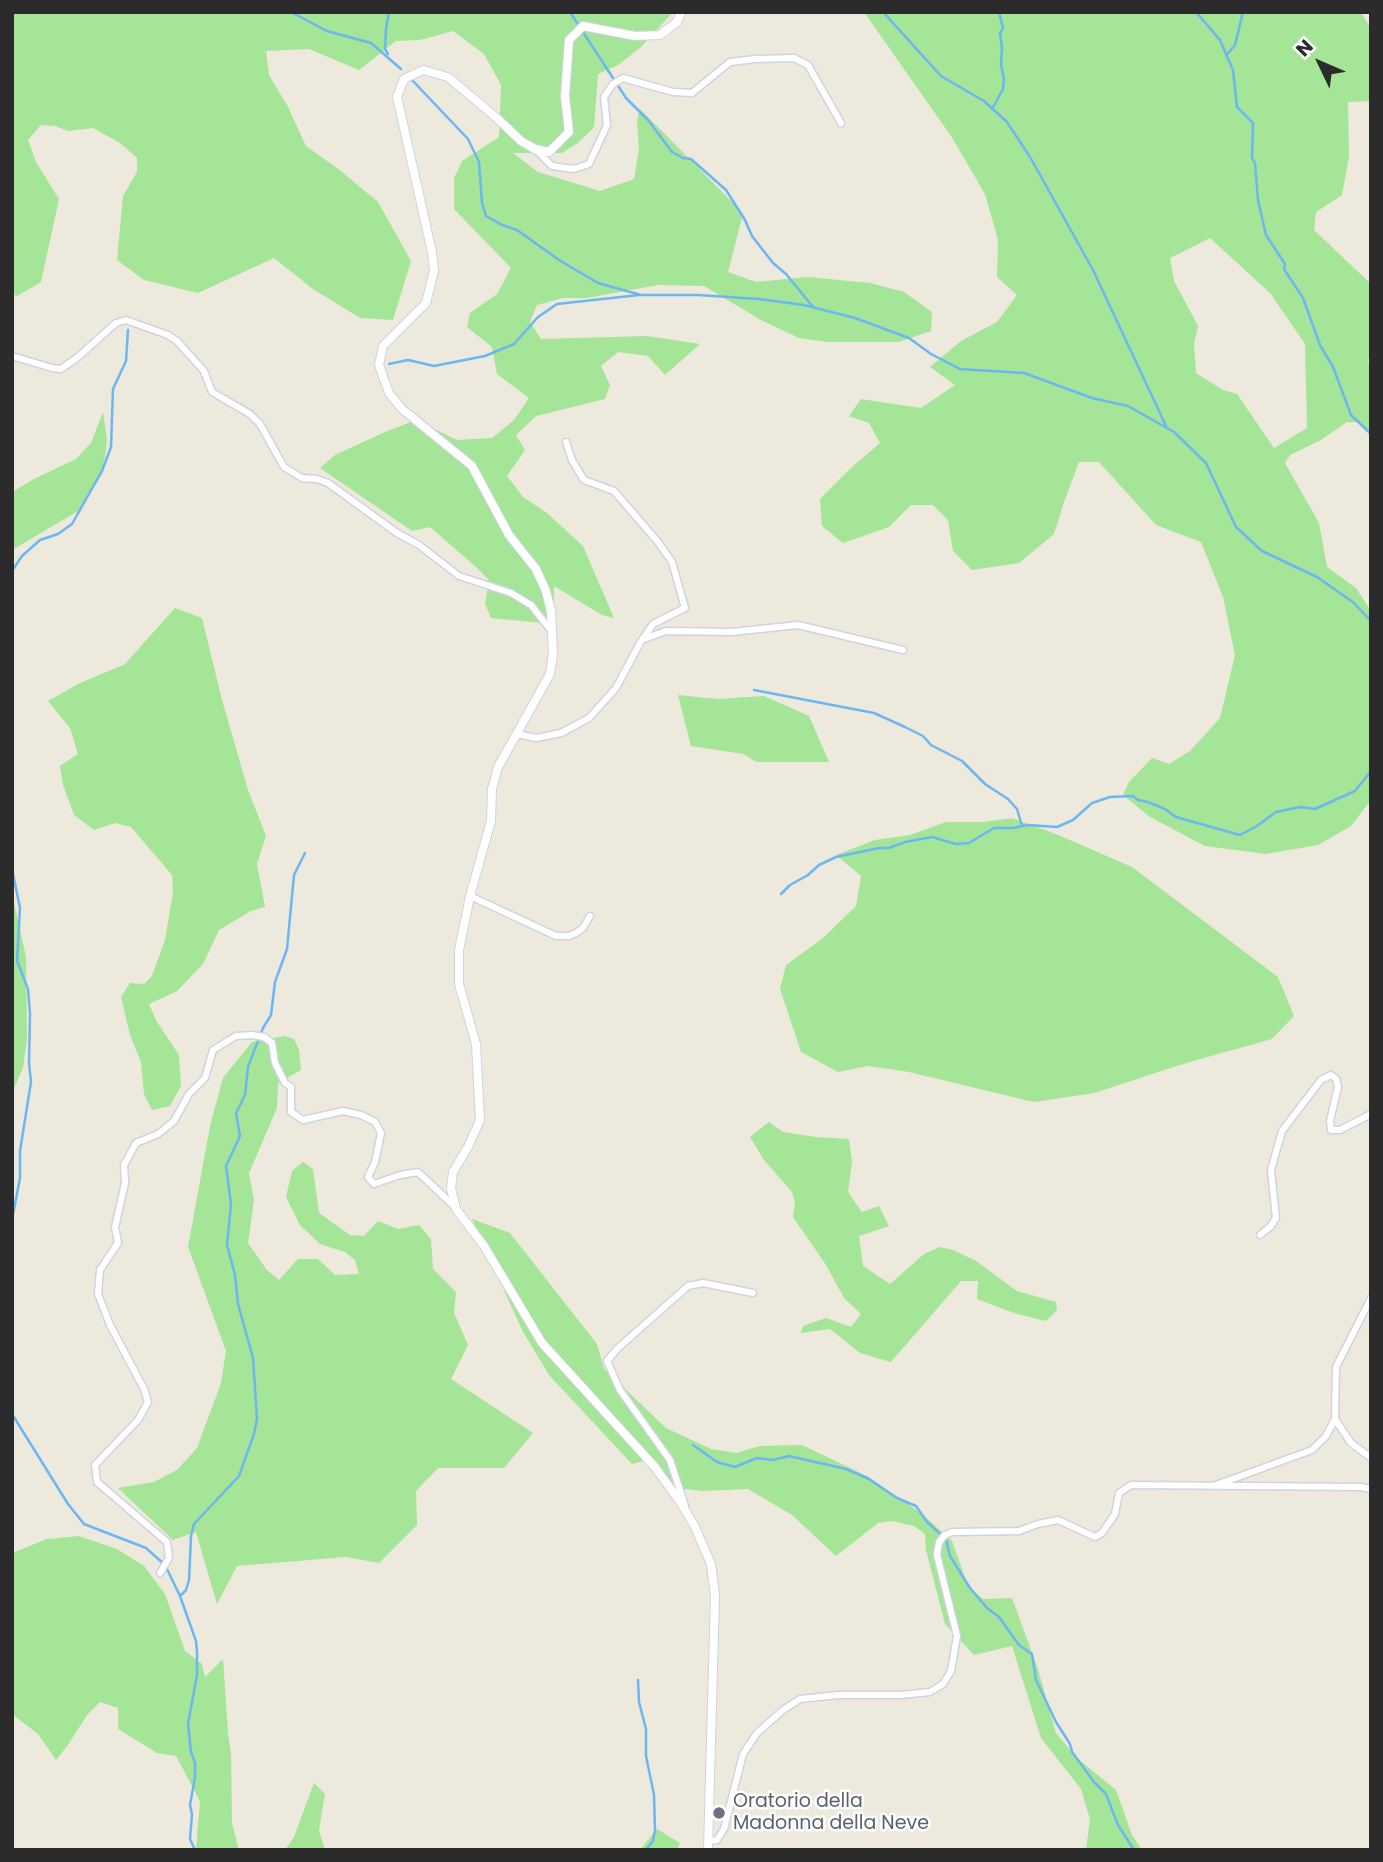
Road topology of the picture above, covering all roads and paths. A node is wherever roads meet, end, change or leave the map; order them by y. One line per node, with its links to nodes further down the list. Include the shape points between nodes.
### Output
1 (681, 12): 3 (street, via 677,22 660,35 635,36 583,26 569,40 565,96 569,132 549,152)
2 (841, 122): 3 (street, via 808,65 794,58 755,59 730,62 692,93 623,78 612,84 604,97 607,125 589,164 575,169 552,166)
3 (535, 149): 6 (street, via 448,77 423,71 404,79 397,97 434,271 426,303 383,346 379,365 389,393 402,409 472,466 509,535 536,569 546,591)
4 (12, 356): 6 (street, via 61,369 116,323 126,320 168,335 204,371 212,391 260,424 284,467 302,478 328,482 459,576 531,605)
5 (566, 442): 7 (street, via 584,480 614,491 672,562 685,608 653,624)
6 (553, 634): 9 (street, via 550,674)
7 (642, 639): 8 (street, via 666,631 732,632 798,625); 9 (street, via 616,688 589,718 561,733 536,738)
8 (903, 650)
9 (517, 734): 10 (street, via 498,767 491,821)
10 (470, 896): 11 (street, via 556,936 576,933); 13 (street, via 459,950 459,984 476,1044 480,1120 453,1172)
11 (590, 916)
12 (1371, 1114): 14 (street, via 1331,1130 1338,1087 1331,1074 1321,1080 1282,1131 1271,1170 1276,1218)
13 (456, 1209): 21 (street, via 484,1246 542,1343 654,1466); 22 (street, via 418,1172 374,1184 368,1177 382,1133 375,1122 343,1111 303,1119 291,1112 291,1087 275,1063 272,1044 264,1037 236,1036 213,1050 205,1078 189,1094 174,1121 136,1143 124,1164 125,1183 115,1227 118,1243 100,1270 98,1294 148,1402 138,1420 95,1465 97,1482 167,1542 169,1558)
14 (1260, 1235)
15 (753, 1293): 21 (street, via 703,1283 688,1286 607,1361 620,1390 670,1460)
16 (1371, 1298): 17 (street, via 1336,1367)
17 (1335, 1419): 18 (street, via 1351,1443); 19 (street, via 1312,1450)
18 (1371, 1458)
19 (1211, 1486): 20 (street); 23 (street, via 1131,1485 1119,1493 1115,1514 1095,1537 1058,1520 1018,1531 945,1535 937,1555 957,1636 951,1671 943,1684 930,1692 800,1699 783,1710 757,1733 743,1754 724,1829)
20 (1371, 1489)
21 (688, 1514): 23 (street, via 711,1564 715,1595)
22 (160, 1573)
23 (709, 1846)

